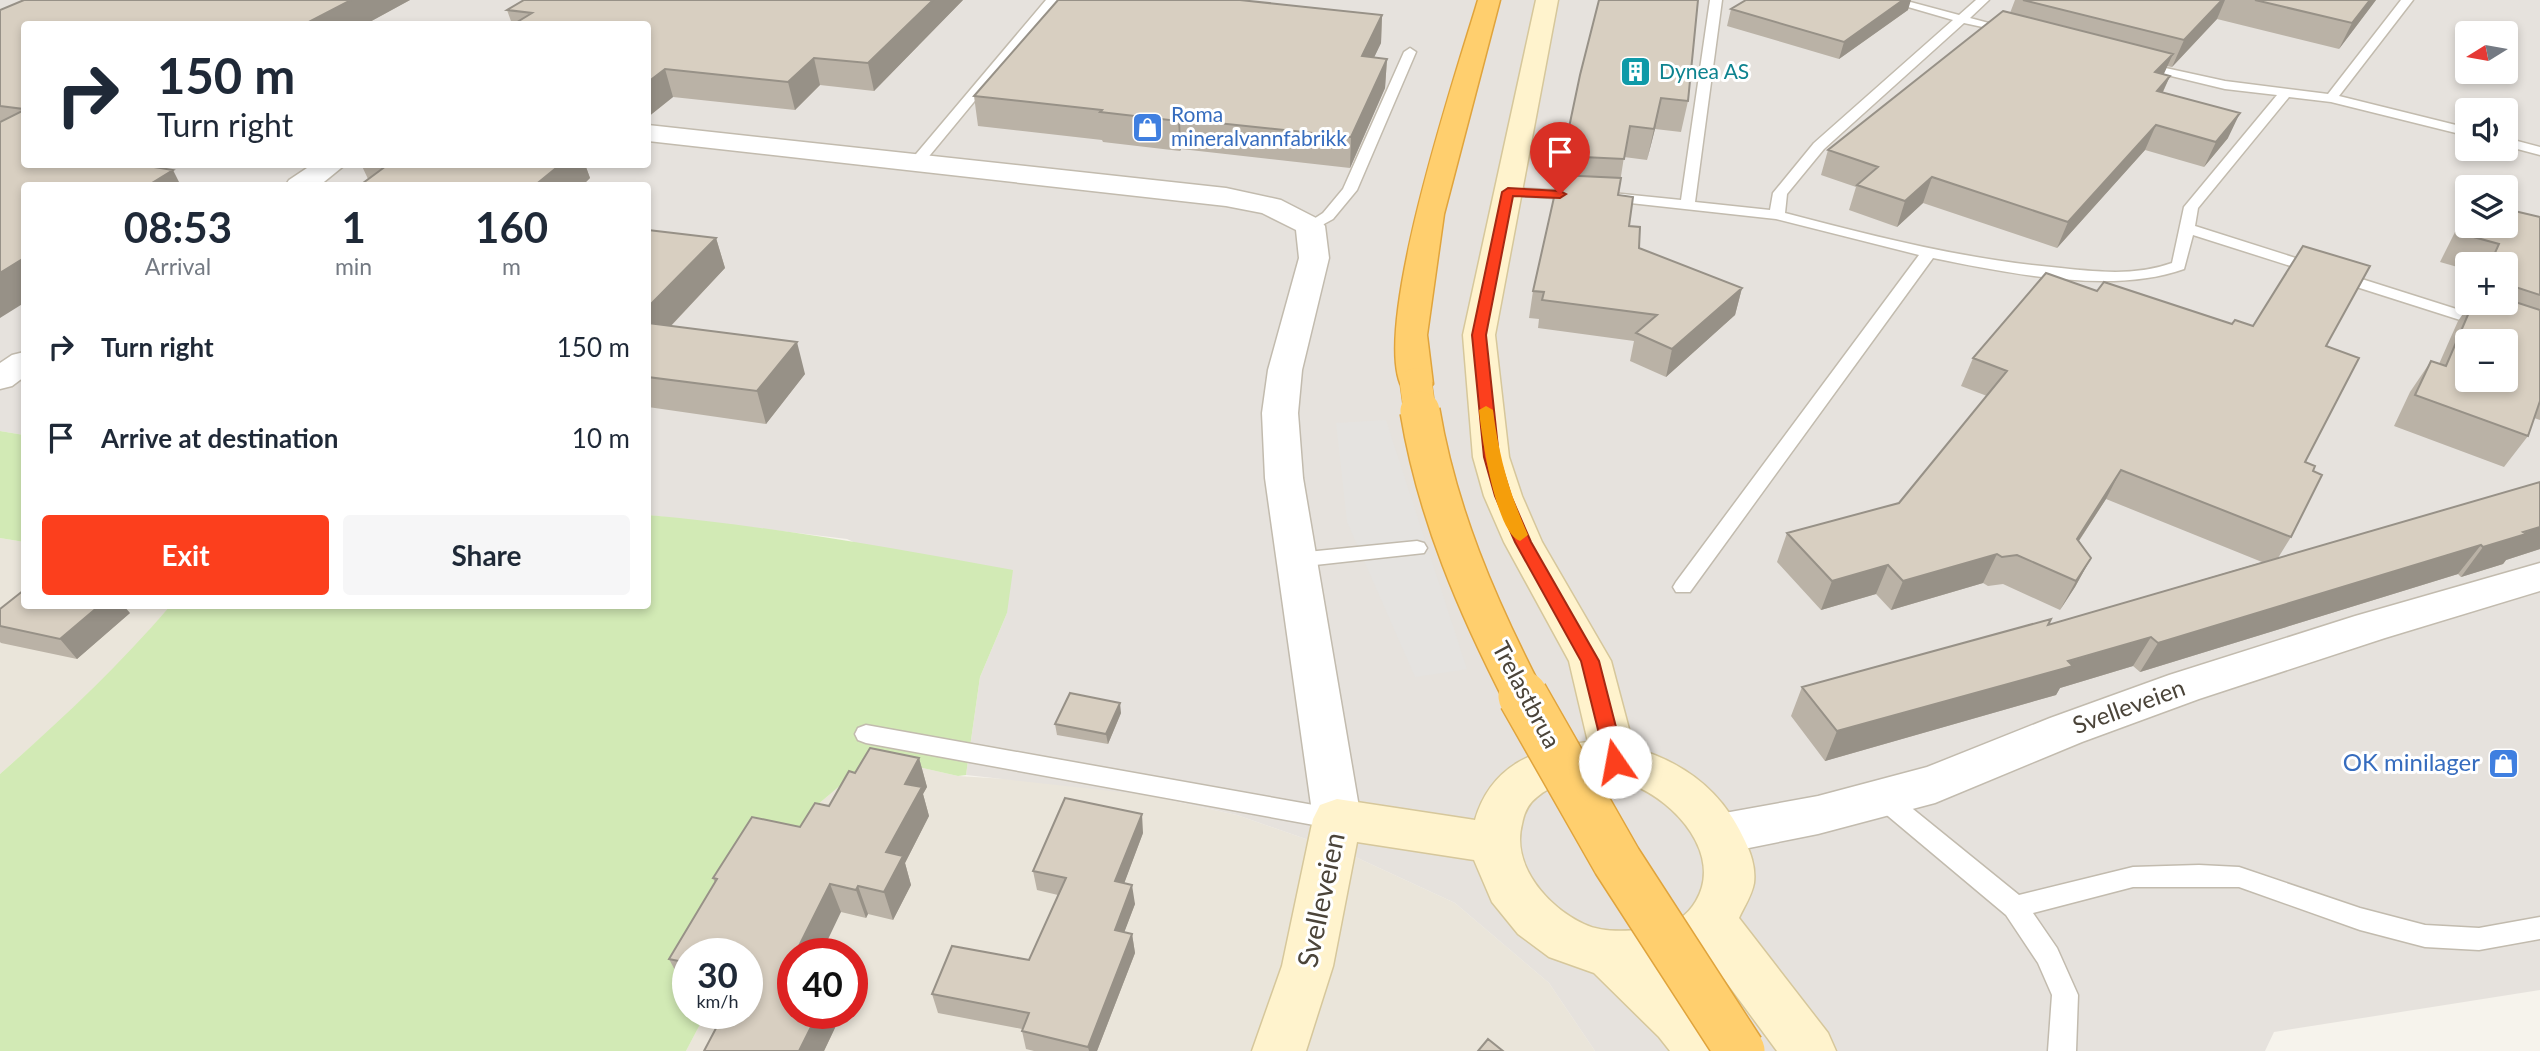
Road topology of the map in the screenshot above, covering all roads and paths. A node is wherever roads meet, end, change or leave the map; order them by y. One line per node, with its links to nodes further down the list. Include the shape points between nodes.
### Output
1 (1052, 0): 18 (lane)
2 (1489, 0): 46 (highway, Trelastbrua, bridge, via 1429,214 1411,335 1432,468 1478,600 1577,792)
3 (1547, 0): 21 (street)
4 (1716, 0): 22 (lane)
5 (1890, 0): 8 (lane)
6 (1983, 0): 8 (lane)
7 (2407, 0): 13 (lane)
8 (1961, 19): 9 (lane); 23 (lane, via 1819,146 1780,193)
9 (2025, 35)
10 (1410, 52): 24 (lane, via 1350,190 1328,216)
11 (2129, 62): 12 (lane, via 2225,85)
12 (2286, 92): 13 (lane); 25 (lane, via 2191,207)
13 (2331, 98): 14 (lane)
14 (2455, 129)
15 (651, 133): 18 (street)
16 (2518, 145): 17 (lane)
17 (2540, 151)
18 (916, 163): 24 (street, via 1226,197 1271,206)
19 (327, 168): 20 (street)
20 (305, 182)
21 (1508, 192): 22 (lane); 35 (street, via 1479,335 1492,457 1523,542 1590,661)
22 (1687, 205): 23 (lane)
23 (1777, 215): 26 (lane)
24 (1310, 226): 31 (street, via 1314,258 1285,370 1280,414)
25 (2187, 228): 26 (lane, via 2179,266 2160,274 2116,277 2039,272); 27 (lane)
26 (1928, 254): 33 (lane)
27 (2501, 327)
28 (21, 364): 29 (street)
29 (0, 379)
30 (1417, 548): 31 (lane)
31 (1297, 561): 37 (street)
32 (2540, 578): 36 (street, Svelleveien, via 2184,687 1935,784)
33 (1683, 587)
34 (866, 734): 37 (lane)
35 (1615, 762): 38 (street, via 1653,773 1691,798); 39 (street, via 1586,760 1550,766 1521,783 1508,796)
36 (1884, 799): 38 (street, Svelleveien); 40 (lane)
37 (1337, 819): 39 (street, Svelleveien); 44 (street, Svelleveien, via 1311,954 1296,1011)
38 (1719, 834): 41 (street, via 1726,850 1729,884)
39 (1494, 844): 43 (street, via 1503,877 1524,909 1568,942)
40 (2015, 907): 42 (lane, via 2133,877 2199,875 2239,877 2425,936 2479,939); 48 (lane, via 2048,956 2065,995)
41 (1712, 922): 43 (street, via 1698,935 1663,951); 47 (street)
42 (2540, 928)
43 (1608, 953): 45 (street, via 1678,1019)
44 (1279, 1051)
45 (1703, 1051)
46 (1740, 1051)
47 (1809, 1051)
48 (2062, 1051)

